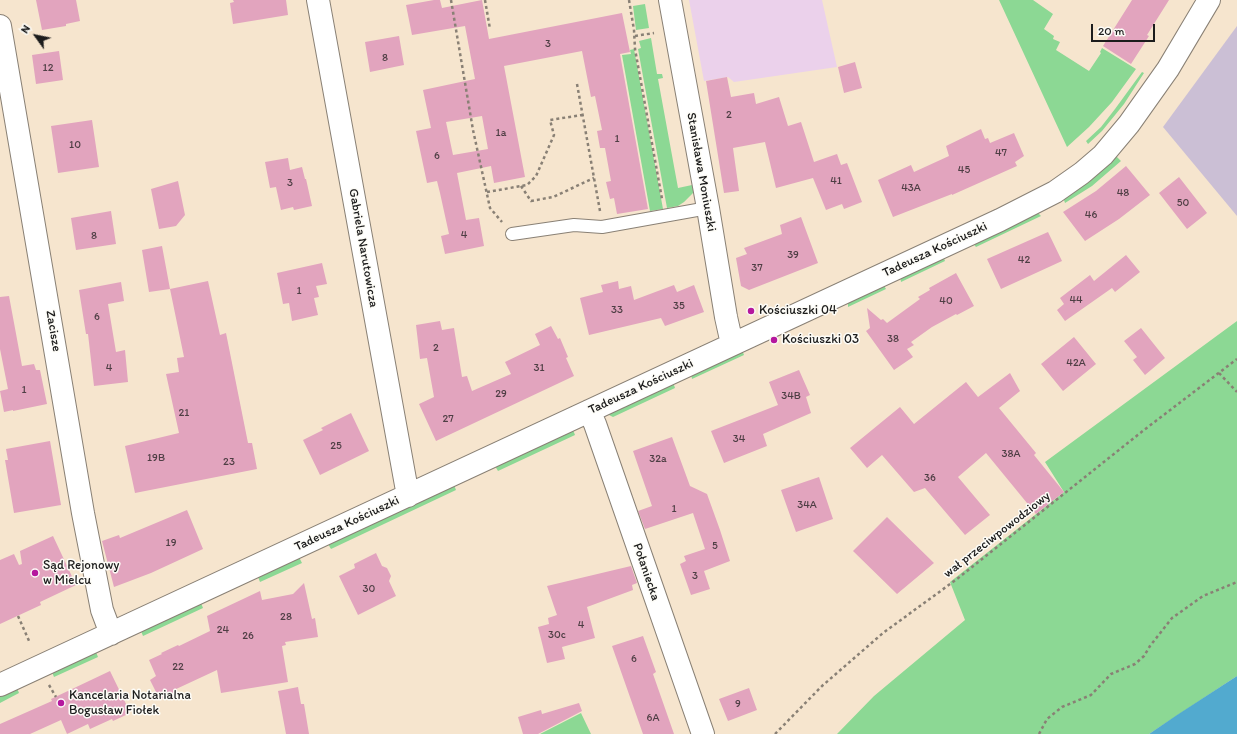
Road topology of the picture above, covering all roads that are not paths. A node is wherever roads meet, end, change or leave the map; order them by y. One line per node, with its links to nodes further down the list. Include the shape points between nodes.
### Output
1 (318, 0): 9 (street, Gabriela Narutowicza)
2 (670, 0): 5 (street, Stanisława Moniuszki)
3 (1209, 0): 7 (street, Tadeusza Kościuszki, via 1168,69 1129,124 1103,155 1082,173 1055,192 1000,220)
4 (0, 26): 10 (street, Zacisze, via 84,513 102,610)
5 (708, 208): 6 (lane, via 602,227 574,225); 7 (street, Stanisława Moniuszki)
6 (512, 234)
7 (732, 344): 8 (street, Tadeusza Kościuszki)
8 (589, 411): 9 (street, Tadeusza Kościuszki); 12 (street, Połaniecka)
9 (408, 496): 10 (street, Tadeusza Kościuszki)
10 (111, 634): 11 (street, Tadeusza Kościuszki)
11 (0, 685)
12 (703, 734)

